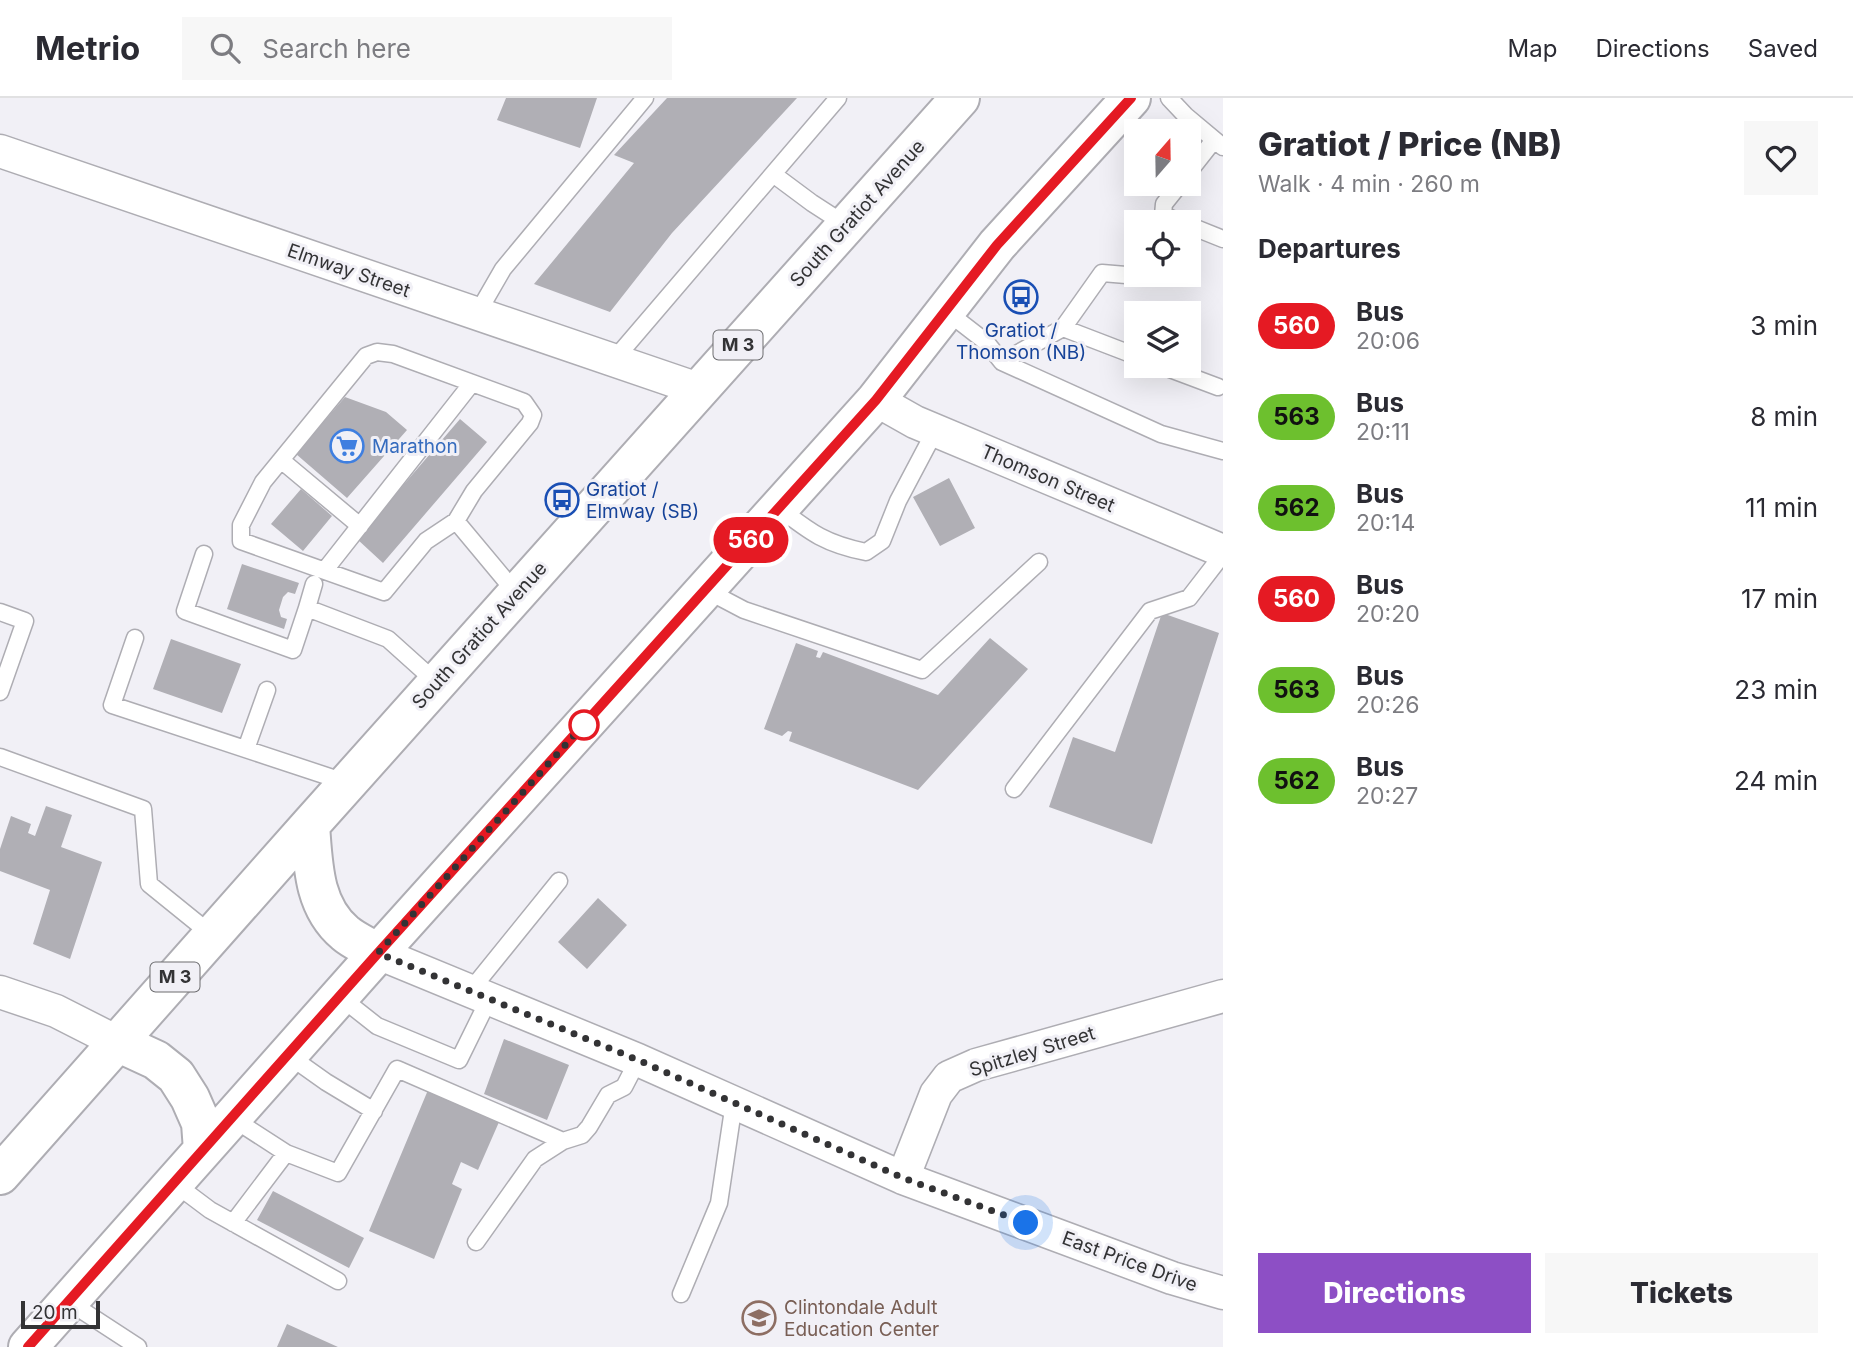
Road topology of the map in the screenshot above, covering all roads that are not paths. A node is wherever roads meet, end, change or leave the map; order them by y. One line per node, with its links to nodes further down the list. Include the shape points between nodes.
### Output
1 (645, 98): 15 (lane, via 503,269)
2 (838, 98): 9 (lane)
3 (1131, 98): 14 (main road, via 997,245)
4 (1169, 98): 6 (lane)
5 (951, 100): 10 (main road, South Gratiot Avenue / M 3)
6 (1219, 143): 8 (lane)
7 (0, 151): 15 (street, Elmway Street)
8 (1201, 160)
9 (773, 174): 10 (lane); 18 (lane)
10 (846, 225): 23 (main road, South Gratiot Avenue / M 3)
11 (1201, 231): 12 (lane)
12 (1223, 239)
13 (1124, 275): 16 (lane, via 1102,273)
14 (946, 311): 19 (lane, via 986,342); 24 (main road)
15 (477, 314): 18 (street, Elmway Street)
16 (1063, 328): 17 (lane); 19 (lane)
17 (1124, 351)
18 (613, 361): 23 (street, Elmway Street)
19 (1002, 362): 26 (lane, via 1161,433)
20 (1193, 378): 22 (lane)
21 (472, 383): 27 (lane, via 393,354 366,356); 29 (lane, via 524,402 533,415 474,491); 30 (lane)
22 (1217, 387)
23 (698, 390): 37 (main road, South Gratiot Avenue / M 3)
24 (876, 400): 25 (street, Thomson Street); 28 (main road)
25 (936, 431): 28 (lane, via 898,500 882,541 866,552 814,535); 31 (street, Thomson Street)
26 (1223, 451)
27 (281, 460): 30 (lane); 34 (lane, via 248,509 240,541)
28 (779, 508): 36 (main road)
29 (457, 522): 34 (lane, via 426,541 384,592); 37 (lane)
30 (360, 526): 34 (lane)
31 (1223, 553): 47 (lane, via 1189,598 1150,611)
32 (204, 554): 38 (lane, via 185,611 293,649)
33 (1039, 562): 36 (lane, via 922,670 744,610)
34 (325, 570)
35 (314, 584): 38 (lane)
36 (706, 590): 51 (main road)
37 (516, 593): 41 (main road, South Gratiot Avenue / M 3)
38 (307, 608): 41 (lane, via 388,639)
39 (0, 612): 43 (lane, via 25,621)
40 (135, 638): 44 (lane, via 112,705)
41 (437, 683): 46 (main road, South Gratiot Avenue / M 3)
42 (267, 690): 44 (lane)
43 (0, 692)
44 (246, 749): 46 (lane)
45 (0, 757): 50 (lane, via 143,809 149,884)
46 (348, 783): 48 (main road, South Gratiot Avenue / M 3)
47 (1014, 789)
48 (310, 825): 50 (main road, South Gratiot Avenue / M 3); 51 (main road, via 314,873 330,918 346,934)
49 (559, 881): 53 (lane)
50 (212, 935): 56 (main road, South Gratiot Avenue / M 3)
51 (378, 953): 53 (street, East Price Drive); 54 (main road)
52 (0, 992): 56 (street, via 56,1011)
53 (479, 995): 54 (lane, via 459,1060 377,1026); 58 (street, East Price Drive)
54 (339, 996): 57 (main road)
55 (1223, 996): 66 (street, Spitzley Street, via 976,1065 949,1077 936,1094)
56 (117, 1042): 63 (main road, via 156,1060 176,1076 201,1123); 65 (main road, South Gratiot Avenue / M 3)
57 (288, 1055): 60 (lane); 61 (main road)
58 (638, 1060): 59 (street, East Price Drive); 62 (lane, via 624,1087 608,1095 582,1135)
59 (734, 1103): 66 (street, East Price Drive); 72 (lane, via 719,1203)
60 (374, 1111): 62 (lane, via 397,1069); 64 (lane, via 338,1174)
61 (232, 1118): 63 (main road); 64 (lane)
62 (562, 1141): 69 (lane, via 535,1158)
63 (203, 1150): 67 (main road)
64 (286, 1153): 68 (lane)
65 (0, 1175)
66 (903, 1178): 71 (street, East Price Drive)
67 (174, 1183): 68 (lane); 73 (main road)
68 (233, 1223): 70 (lane)
69 (476, 1242)
70 (338, 1281)
71 (1223, 1293)
72 (681, 1294)
73 (69, 1301): 74 (main road); 75 (lane)
74 (28, 1347)
75 (138, 1347)

